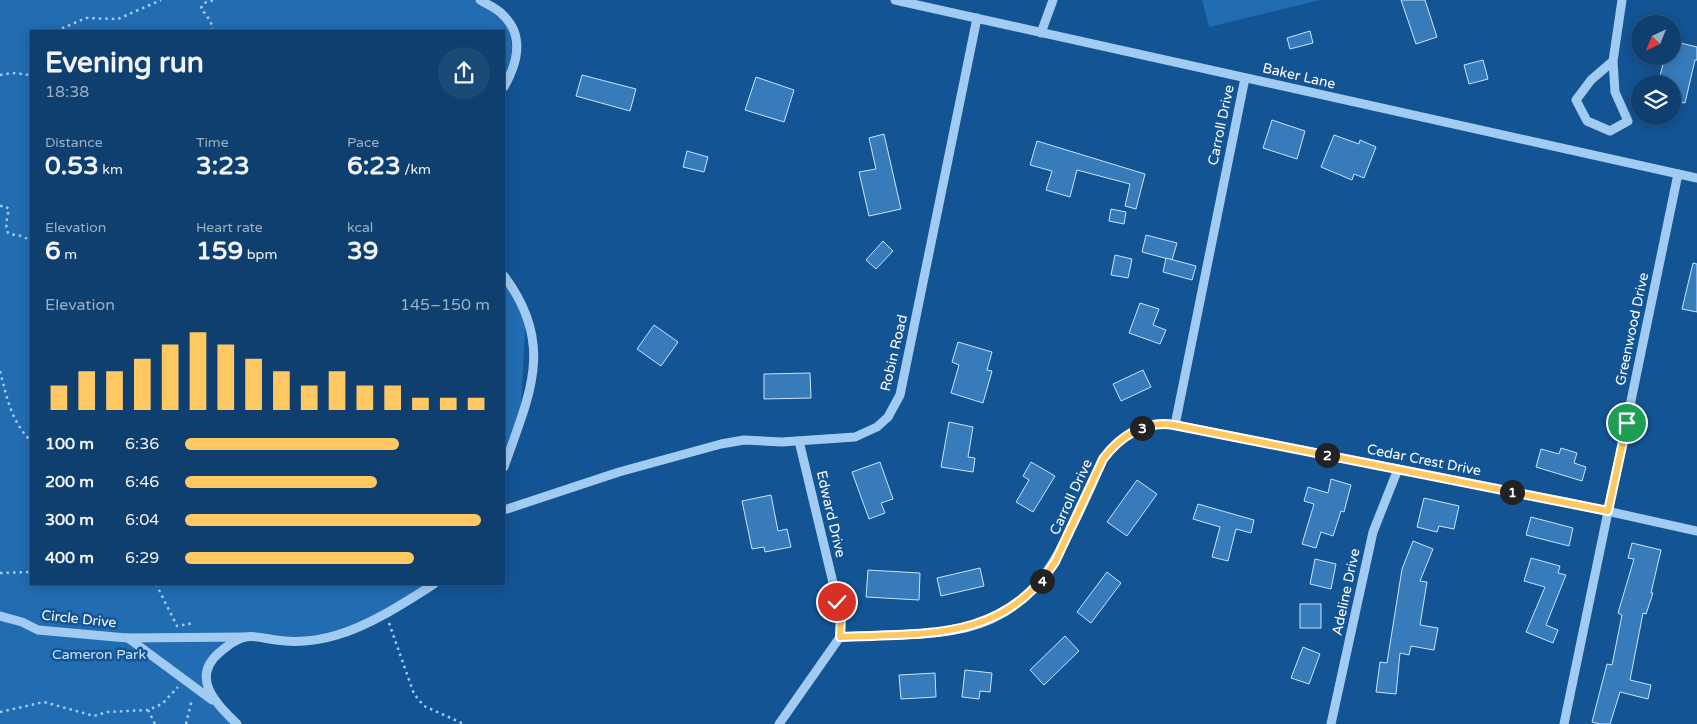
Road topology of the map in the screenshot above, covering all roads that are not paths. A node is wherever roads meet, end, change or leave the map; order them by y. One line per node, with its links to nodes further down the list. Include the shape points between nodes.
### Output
1 (480, 0): 9 (street, via 503,14 517,40 514,70)
2 (895, 0): 5 (street, Baker Lane)
3 (1053, 0): 6 (street)
4 (1622, 0): 7 (street)
5 (977, 18): 6 (street, Baker Lane); 14 (street, Robin Road, via 900,395 888,417 867,433 849,438)
6 (1042, 33): 8 (street, Baker Lane)
7 (1613, 61): 7 (street, via 1615,92 1628,121 1610,131 1588,121 1576,100 1591,80)
8 (1246, 78): 10 (street, Baker Lane); 13 (street, Carroll Drive)
9 (505, 85)
10 (1678, 174): 11 (street, Baker Lane); 18 (street, Greenwood Drive)
11 (1697, 178)
12 (505, 277): 15 (street, via 526,315 532,336 534,367 528,403)
13 (1174, 425): 16 (street, Cedar Crest Drive); 23 (street, Carroll Drive, via 1150,425 1134,431 1112,448 1103,459 1055,562 1038,585 1017,604 986,622 966,628)
14 (799, 440): 17 (street, Robin Road, via 744,440 721,444 619,472); 23 (street, Edward Drive, via 841,616)
15 (505, 464)
16 (1398, 470): 18 (street, Cedar Crest Drive); 28 (street, Adeline Drive, via 1373,532)
17 (505, 510)
18 (1608, 511): 19 (street, Cedar Crest Drive); 29 (street, Greenwood Drive)
19 (1697, 531)
20 (432, 585): 22 (street, Circle Drive, via 361,626 317,640 285,641)
21 (0, 616): 24 (street, Circle Drive, via 38,630)
22 (246, 636): 24 (street, Circle Drive); 25 (street, via 211,660 206,681)
23 (840, 637): 27 (street)
24 (128, 638): 25 (street, Circle Drive)
25 (213, 701): 26 (street, Circle Drive)
26 (237, 724)
27 (779, 724)
28 (1331, 724)
29 (1564, 724)

